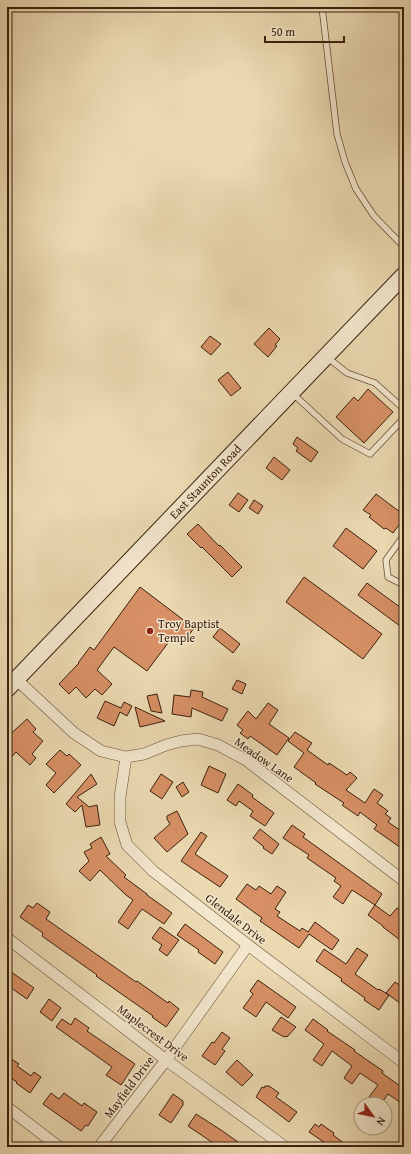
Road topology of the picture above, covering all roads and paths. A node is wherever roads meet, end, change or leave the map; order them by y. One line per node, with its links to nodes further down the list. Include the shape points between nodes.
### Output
1 (322, 7): 2 (lane, via 337,134 345,162 356,189 374,216)
2 (404, 247)
3 (404, 275): 4 (main road, East Staunton Road)
4 (326, 356): 5 (main road, East Staunton Road); 6 (lane, via 347,374 375,383)
5 (291, 392): 7 (lane, via 342,439 370,454); 10 (main road, East Staunton Road)
6 (404, 409)
7 (404, 418)
8 (404, 535): 9 (lane, via 386,560 388,577)
9 (404, 585)
10 (12, 684): 11 (street, Meadow Lane, via 101,751)
11 (126, 757): 12 (street, Meadow Lane, via 144,754 181,741 198,739 218,745 246,760); 14 (street, Glendale Drive, via 120,797 120,822 127,845 153,871)
12 (404, 881)
13 (7, 938): 15 (street, Maplecrest Drive)
14 (248, 945): 15 (street, Mayfield Drive); 16 (street, Glendale Drive)
15 (166, 1060): 19 (street, Mayfield Drive); 20 (street, Maplecrest Drive)
16 (404, 1063)
17 (7, 1107): 18 (street)
18 (59, 1147)
19 (99, 1147)
20 (285, 1147)

